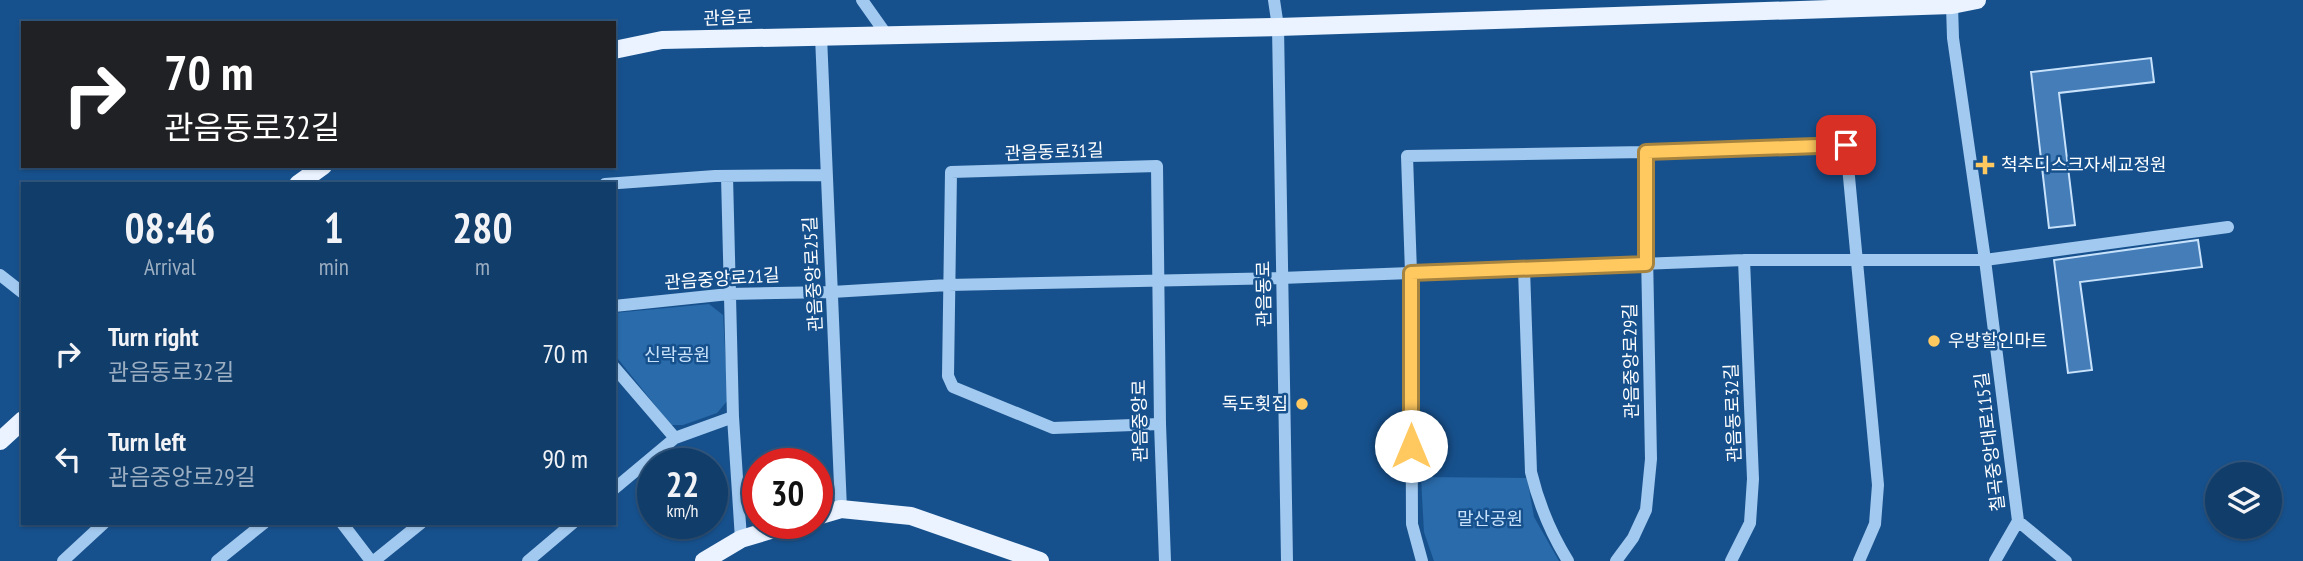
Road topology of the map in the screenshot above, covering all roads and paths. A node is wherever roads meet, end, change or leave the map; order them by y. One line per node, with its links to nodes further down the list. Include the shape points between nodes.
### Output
1 (862, 0): 6 (street)
2 (1274, 0): 5 (street, 관음동로)
3 (1977, 0): 4 (main road, 관음로)
4 (1952, 5): 5 (main road, 관음로); 18 (street, 칠곡중앙대로115길)
5 (1278, 27): 6 (main road, 관음로); 23 (street, 관음동로)
6 (887, 34): 7 (main road, 관음로)
7 (821, 36): 8 (main road, 관음로, via 662,40); 11 (street, 관음중앙로25길)
8 (616, 50)
9 (1646, 152): 17 (street, via 1846,145); 19 (street, 관음중앙로29길); 21 (street, via 1407,156)
10 (321, 168): 13 (main road)
11 (825, 175): 12 (street); 27 (street, 관음중앙로25길)
12 (727, 176): 14 (street); 28 (street)
13 (301, 182)
14 (616, 183)
15 (2228, 227): 18 (street)
16 (1744, 260): 17 (street); 19 (street); 57 (street, 관음동로32길, via 1753,479 1750,523)
17 (1858, 260): 18 (street); 58 (street, via 1878,485 1875,524)
18 (1985, 260): 39 (street, 칠곡중앙대로115길)
19 (1646, 264): 20 (street); 56 (street, 관음중앙로29길, via 1648,491 1646,510)
20 (1524, 269): 21 (street); 55 (street, via 1531,472 1551,533)
21 (1411, 273): 23 (street); 54 (street, via 1412,524)
22 (0, 275): 26 (street)
23 (1282, 278): 24 (street); 53 (street, 관음동로)
24 (1158, 280): 25 (street); 25 (street, 관음동로31길, via 1157,166 951,172); 33 (street, 관음중앙로)
25 (948, 285): 27 (street); 33 (street, 관음동로31길, via 948,376 953,387 1053,428)
26 (21, 291)
27 (832, 292): 28 (street, 관음중앙로21길); 37 (street, 관음중앙로25길)
28 (729, 294): 29 (street, 관음중앙로21길); 31 (street)
29 (616, 306)
30 (616, 369): 34 (street)
31 (733, 417): 34 (street); 45 (street)
32 (21, 422): 35 (main road)
33 (1160, 425): 52 (street, 관음중앙로)
34 (675, 438): 36 (street)
35 (0, 441)
36 (616, 487)
37 (841, 509): 38 (main road); 51 (main road, via 911,516)
38 (833, 511)
39 (2018, 521): 59 (street); 60 (street, 칠곡중앙대로115길)
40 (102, 525): 46 (street)
41 (261, 525): 47 (street)
42 (344, 525): 48 (street)
43 (418, 525): 48 (street)
44 (571, 525): 49 (street)
45 (741, 539): 50 (main road)
46 (63, 561)
47 (216, 561)
48 (373, 561)
49 (528, 561)
50 (704, 561)
51 (1040, 561)
52 (1165, 561)
53 (1287, 561)
54 (1422, 561)
55 (1568, 561)
56 (1616, 561)
57 (1731, 561)
58 (1859, 561)
59 (1995, 561)
60 (2066, 561)

